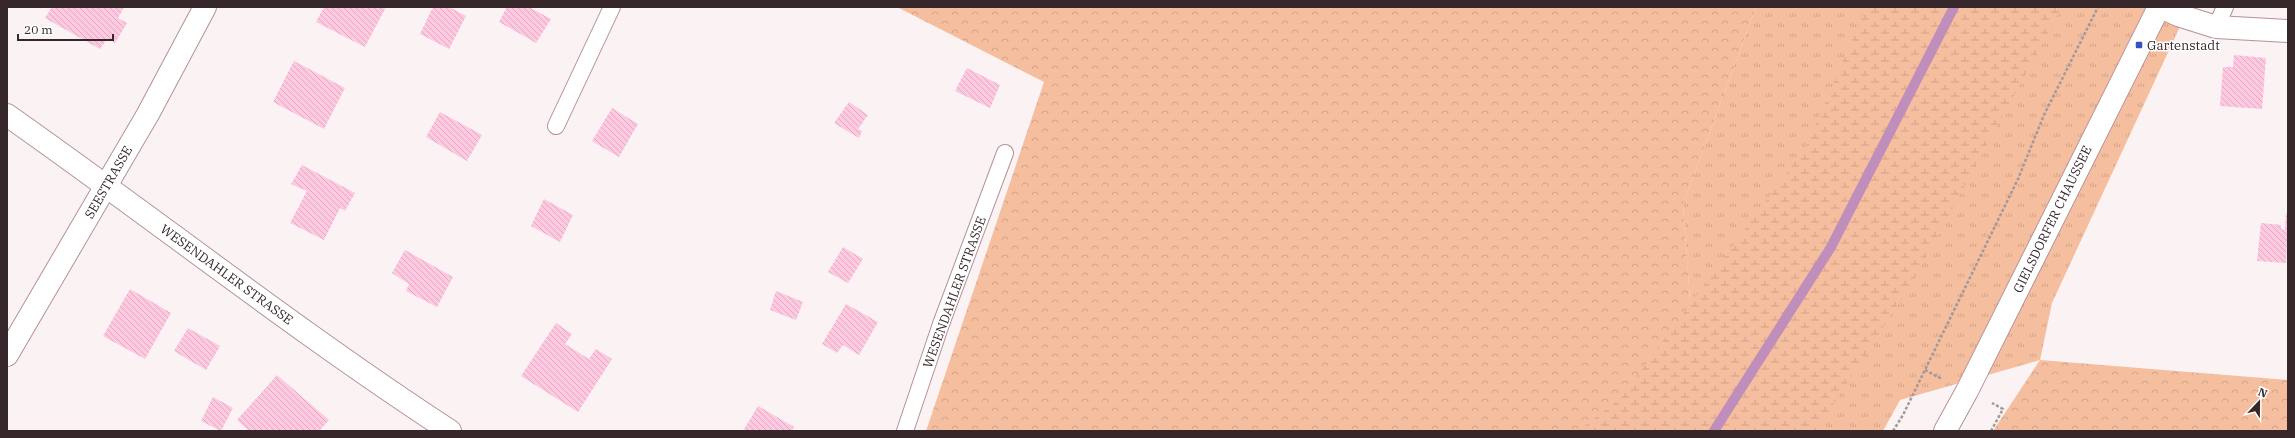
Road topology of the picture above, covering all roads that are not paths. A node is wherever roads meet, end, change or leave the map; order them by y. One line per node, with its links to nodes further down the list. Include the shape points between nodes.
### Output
1 (205, 7): 10 (street, SEESTRASSE, via 148,114)
2 (612, 7): 8 (lane)
3 (2160, 7): 5 (street); 14 (street, GIELSDORFER CHAUSSEE)
4 (2224, 7): 5 (lane)
5 (2216, 27): 6 (street)
6 (2288, 31)
7 (7, 115): 10 (street, WESENDAHLER STRASSE)
8 (556, 126)
9 (1005, 153): 13 (lane, WESENDAHLER STRASSE, via 941,324)
10 (106, 185): 11 (street, SEESTRASSE); 12 (street, WESENDAHLER STRASSE, via 371,379)
11 (7, 355)
12 (450, 431)
13 (905, 431)
14 (1945, 431)

